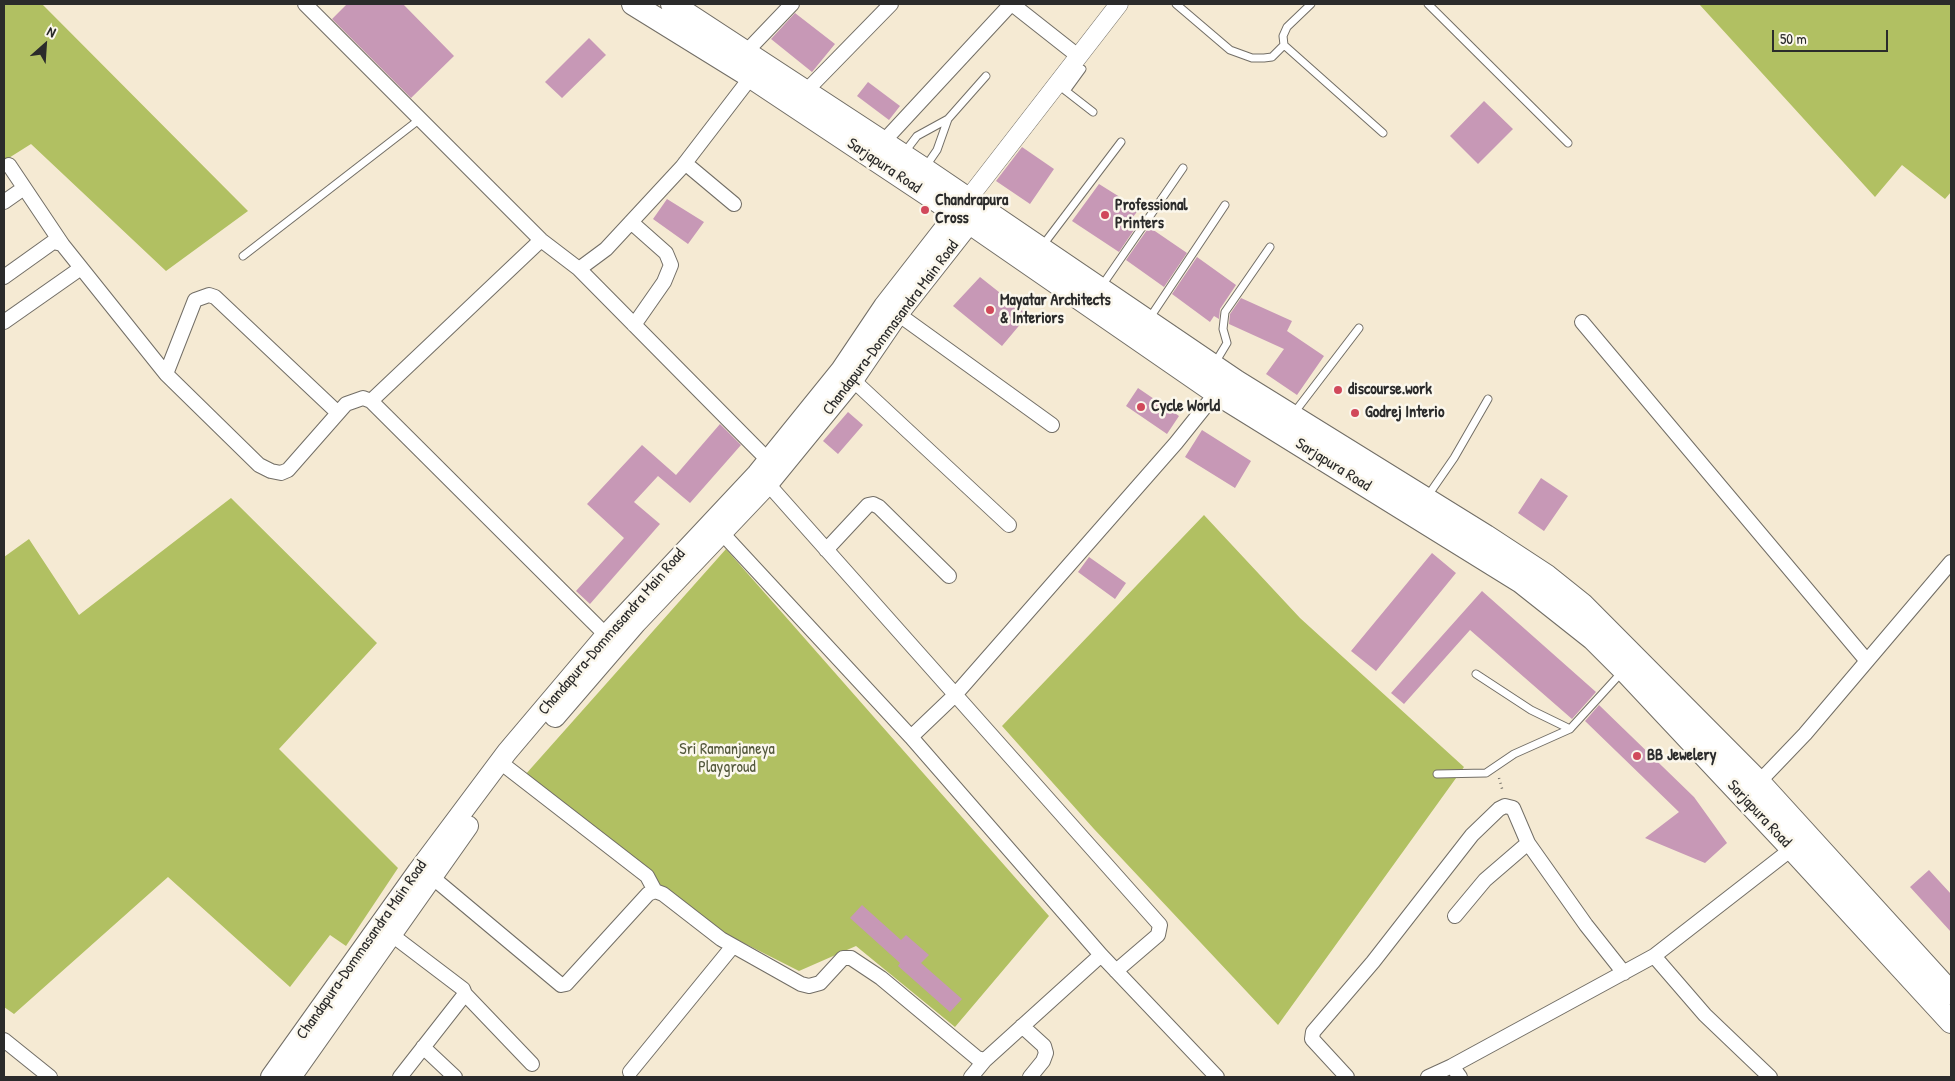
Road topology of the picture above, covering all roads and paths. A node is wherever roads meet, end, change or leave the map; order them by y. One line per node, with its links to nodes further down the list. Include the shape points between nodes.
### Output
1 (305, 4): 19 (street)
2 (633, 4): 15 (main road, Sarjapura Road)
3 (792, 4): 12 (street)
4 (891, 4): 17 (street)
5 (1011, 4): 13 (street); 22 (street)
6 (1119, 4): 13 (street)
7 (1176, 4): 11 (lane, via 1230,50 1252,58 1264,58 1272,57)
8 (1311, 4): 11 (lane, via 1287,27)
9 (1428, 4): 24 (lane)
10 (683, 6): 12 (main road, Sarjapura Road)
11 (1284, 45): 21 (lane)
12 (746, 52): 17 (main road, Sarjapura Road)
13 (1080, 62): 16 (street)
14 (986, 76): 20 (lane)
15 (751, 77): 26 (street); 34 (main road, Sarjapura Road)
16 (1061, 87): 18 (lane); 34 (street)
17 (806, 91): 22 (main road, Sarjapura Road)
18 (1093, 112)
19 (420, 119): 36 (street); 40 (lane)
20 (948, 119): 25 (lane, via 917,136); 29 (lane, via 937,150)
21 (1383, 133)
22 (883, 142): 25 (main road, Sarjapura Road)
23 (1121, 142): 39 (lane)
24 (1568, 144)
25 (903, 155): 29 (main road, Sarjapura Road)
26 (685, 163): 32 (street); 35 (street)
27 (9, 165): 30 (street)
28 (1183, 168): 44 (lane)
29 (924, 169): 34 (main road, Sarjapura Road)
30 (24, 188): 31 (street); 37 (street)
31 (4, 202)
32 (734, 204)
33 (1225, 205): 46 (lane)
34 (969, 211): 39 (main road, Sarjapura Road); 45 (main road, Chandapura-Dommasandra Main Road); 54 (main road, Sarjapura Road); 60 (main road, Chandapura-Dommasandra Main Road, via 884,306 841,370)
35 (631, 222): 42 (street, via 606,249); 49 (street, via 666,253 671,265 664,282)
36 (541, 240): 42 (street); 56 (street)
37 (62, 244): 41 (street); 43 (street, via 53,242)
38 (1270, 247): 51 (lane, via 1225,312 1223,329 1226,343)
39 (1040, 249): 44 (main road, Sarjapura Road)
40 (243, 256)
41 (81, 268): 47 (street); 52 (street)
42 (579, 270): 49 (street)
43 (4, 277)
44 (1099, 289): 46 (main road, Sarjapura Road)
45 (898, 314): 53 (main road, Chandapura-Dommasandra Main Road); 59 (street)
46 (1147, 321): 51 (main road, Sarjapura Road)
47 (4, 322)
48 (1582, 322): 69 (street)
49 (634, 325): 60 (street)
50 (1359, 328): 58 (lane)
51 (1214, 366): 58 (main road, Sarjapura Road)
52 (166, 374): 57 (street, via 259,465 276,472 288,470); 57 (street, via 195,300 209,295 215,297)
53 (853, 380): 61 (main road, Chandapura-Dommasandra Main Road); 63 (street)
54 (1216, 393): 70 (main road, Sarjapura Road, via 1521,582 1593,639); 72 (street)
55 (1488, 399): 62 (lane)
56 (372, 402): 57 (street, via 363,398 354,400); 68 (street)
57 (338, 413)
58 (1293, 415): 62 (main road, Sarjapura Road)
59 (1052, 425)
60 (768, 460): 68 (main road, Chandapura-Dommasandra Main Road)
61 (768, 484): 64 (main road, Chandapura-Dommasandra Main Road); 65 (street)
62 (1426, 499): 70 (main road, Sarjapura Road, via 1546,576 1582,604)
63 (1009, 526)
64 (722, 533): 74 (street); 76 (main road, Chandapura-Dommasandra Main Road)
65 (826, 550): 67 (street, via 868,505 873,504); 72 (street)
66 (1951, 562): 69 (street)
67 (949, 576)
68 (606, 634): 76 (main road, Chandapura-Dommasandra Main Road)
69 (1867, 661): 78 (street)
70 (1630, 663): 73 (lane); 78 (main road, Sarjapura Road); 81 (main road, Sarjapura Road, via 1672,727)
71 (1476, 674): 73 (lane, via 1531,710)
72 (955, 695): 74 (street); 89 (street, via 1160,925 1158,935)
73 (1570, 730): 75 (lane)
74 (912, 737): 87 (street)
75 (1496, 765): 77 (lane, via 1486,773); 79 (path, via 1504,794)
76 (505, 766): 82 (main road, Chandapura-Dommasandra Main Road); 83 (street, via 647,876); 85 (main road, Chandapura-Dommasandra Main Road)
77 (1437, 774)
78 (1759, 782): 81 (main road, Sarjapura Road)
79 (1513, 808): 80 (street); 109 (street, via 1505,806 1499,809 1472,835 1373,962 1313,1032 1312,1039)
80 (1528, 842): 84 (street, via 1485,880); 90 (street)
81 (1800, 842): 88 (street); 91 (main road, Sarjapura Road); 93 (main road, Sarjapura Road)
82 (432, 878): 83 (street, via 561,985 566,984 648,894); 85 (main road, Chandapura-Dommasandra Main Road)
83 (655, 892): 86 (street, via 663,894)
84 (1455, 916)
85 (385, 930): 92 (street, via 463,989); 102 (main road, Chandapura-Dommasandra Main Road); 103 (main road, Chandapura-Dommasandra Main Road)
86 (733, 946): 97 (street, via 809,986 820,983 843,958 851,958 881,978 971,1054); 99 (street)
87 (1101, 955): 89 (street); 94 (street)
88 (1654, 956): 90 (street); 111 (street, via 1705,1015)
89 (1116, 971): 108 (street)
90 (1624, 973): 100 (street)
91 (1951, 993)
92 (465, 994): 96 (street); 98 (street)
93 (1951, 1022)
94 (1022, 1026): 97 (street); 107 (street, via 1044,1046 1046,1053)
95 (4, 1040): 101 (street)
96 (423, 1048): 104 (street); 105 (street)
97 (985, 1060): 106 (street)
98 (532, 1064)
99 (630, 1072)
100 (1456, 1072): 110 (street)
101 (50, 1077)
102 (271, 1077)
103 (290, 1077)
104 (400, 1077)
105 (455, 1077)
106 (971, 1077)
107 (1030, 1077)
108 (1217, 1077)
109 (1347, 1077)
110 (1428, 1077)
111 (1770, 1077)

